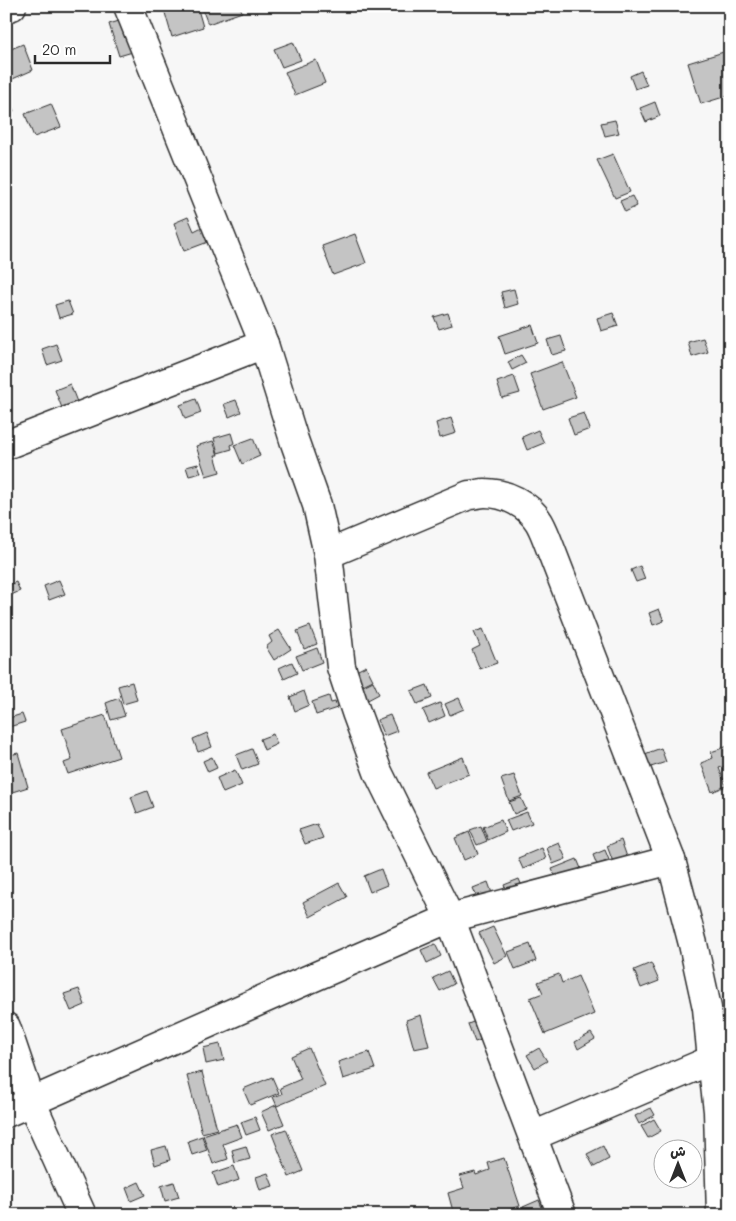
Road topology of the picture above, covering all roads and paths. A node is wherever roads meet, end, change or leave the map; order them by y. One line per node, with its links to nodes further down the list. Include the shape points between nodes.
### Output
1 (12, 6): 3 (street)
2 (128, 6): 4 (street)
3 (6, 8)
4 (264, 344): 5 (street); 6 (street, via 316,505)
5 (6, 445)
6 (328, 554): 7 (street, via 469,495 501,495 529,510 546,537); 8 (street, via 341,667 354,707 378,772)
7 (671, 860): 8 (street); 10 (street)
8 (450, 918): 11 (street); 13 (street)
9 (6, 1027): 11 (street)
10 (721, 1056): 13 (street); 16 (street, via 718,1111)
11 (31, 1101): 12 (street); 14 (street)
12 (6, 1113)
13 (533, 1136): 15 (street)
14 (82, 1215)
15 (562, 1215)
16 (721, 1215)

